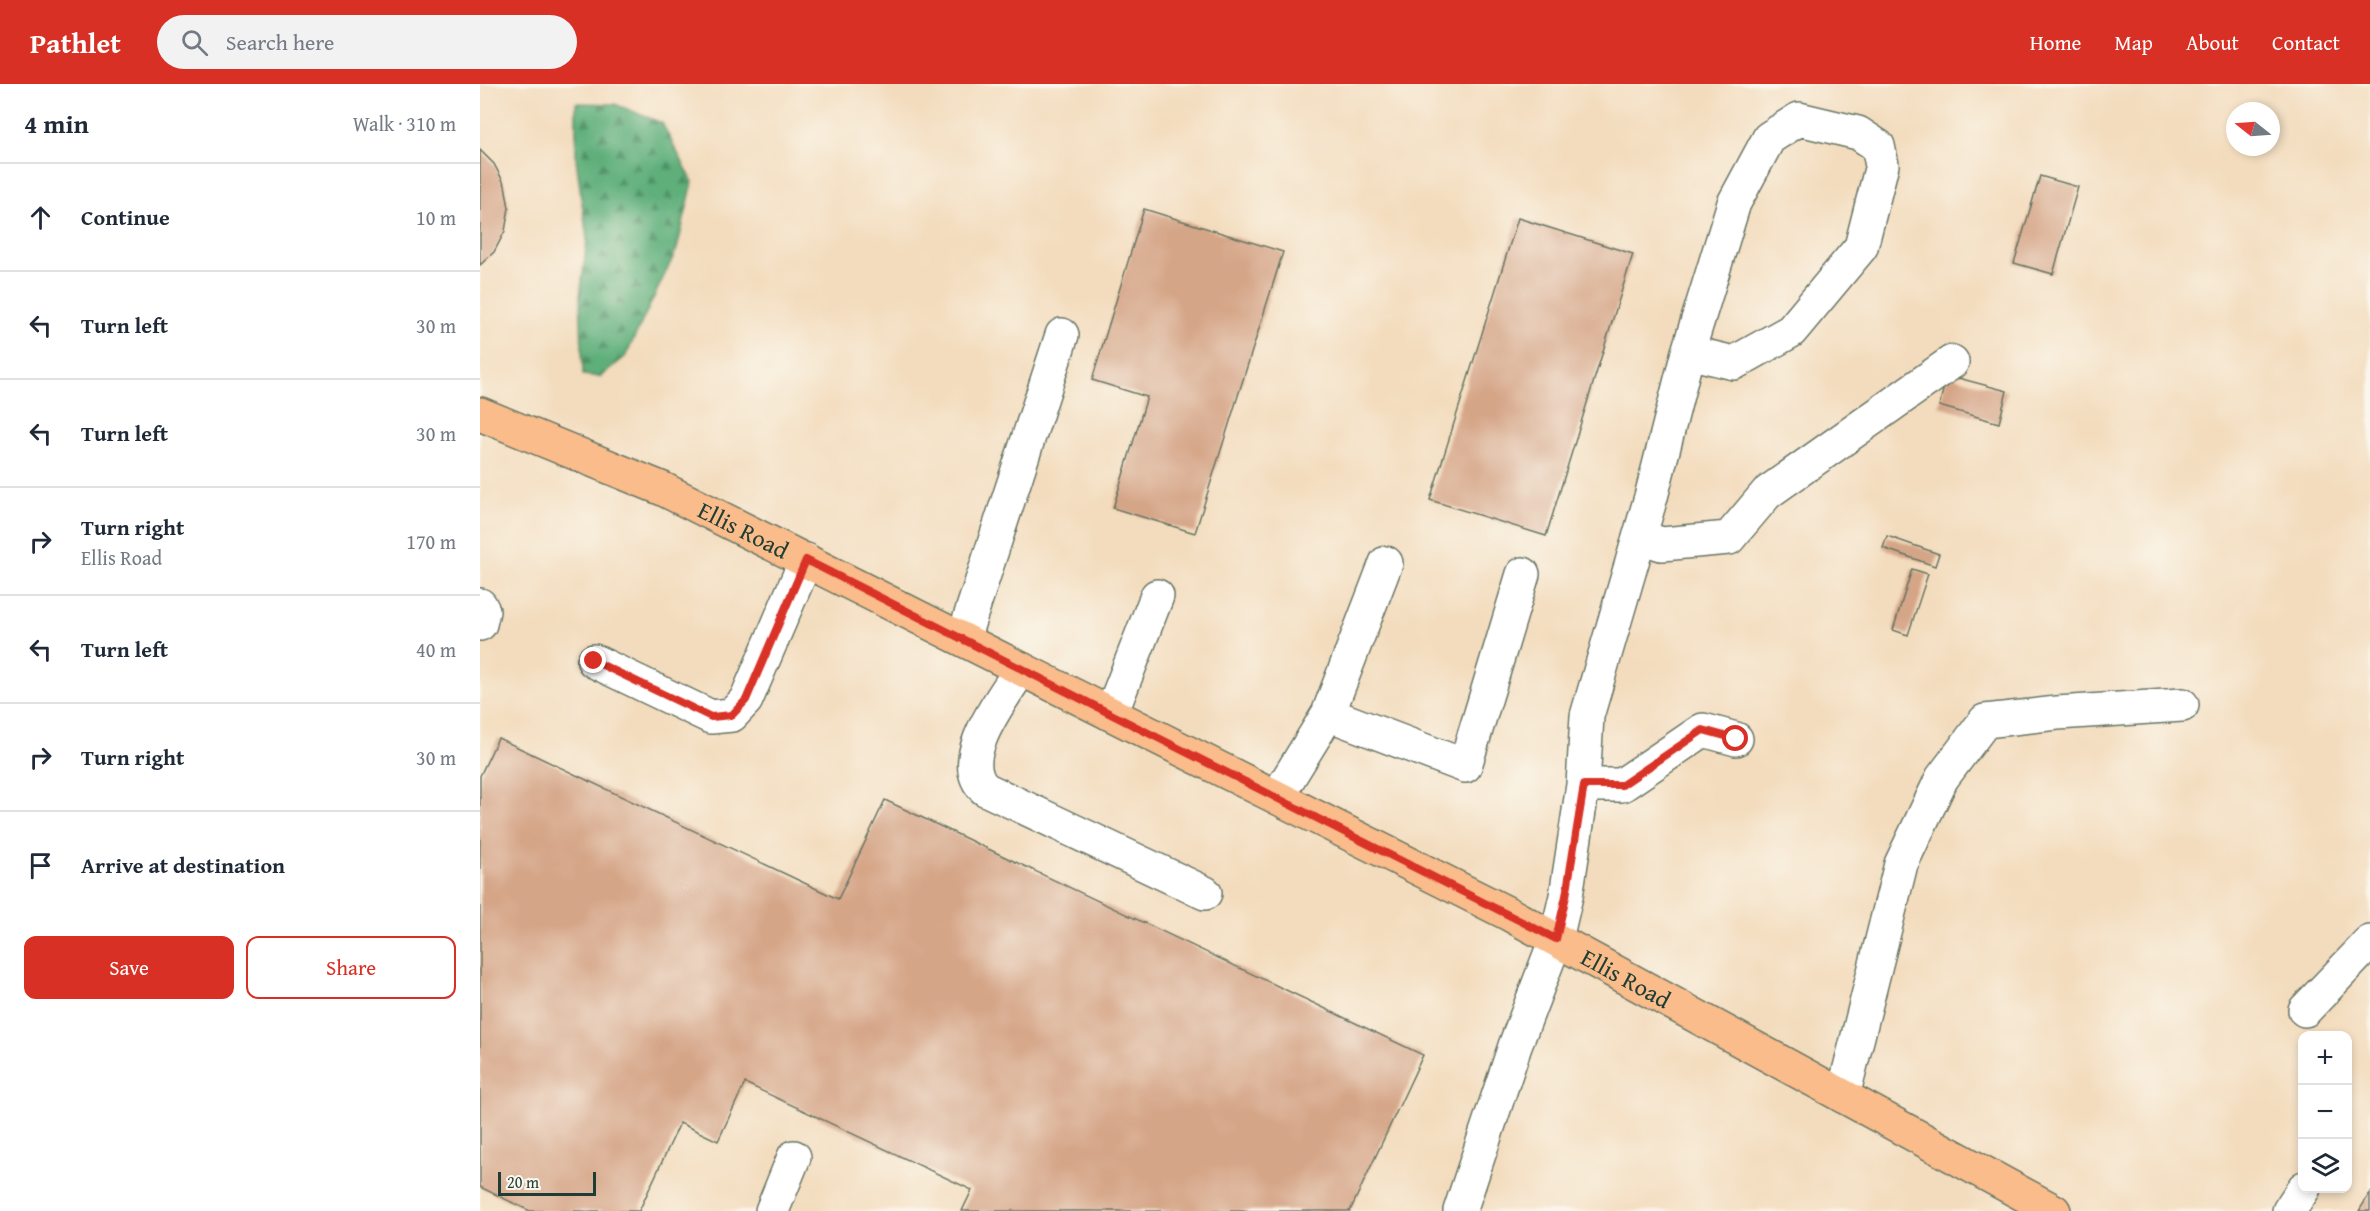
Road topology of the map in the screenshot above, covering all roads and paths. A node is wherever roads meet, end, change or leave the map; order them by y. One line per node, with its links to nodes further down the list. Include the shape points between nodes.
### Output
1 (1062, 335): 12 (lane)
2 (1688, 352): 2 (lane, via 1734,203 1769,138 1799,119 1858,133 1878,146 1882,165 1861,247 1791,331 1734,363); 5 (lane)
3 (1952, 362): 5 (lane, via 1767,493 1730,538 1662,544)
4 (480, 414): 6 (main road, Ellis Road, via 663,489)
5 (1640, 537): 19 (lane, via 1587,716)
6 (806, 560): 12 (main road, Ellis Road); 13 (lane, via 746,700 732,715 711,717)
7 (1386, 563): 17 (lane)
8 (1523, 574): 17 (lane, via 1466,766)
9 (1157, 596): 16 (lane)
10 (480, 605): 11 (lane)
11 (480, 624)
12 (963, 639): 14 (main road, Ellis Road)
13 (594, 661)
14 (1022, 669): 16 (main road, Ellis Road); 21 (lane, via 980,735 974,771 977,782)
15 (2182, 705): 25 (lane, via 1985,722 1942,778 1901,864)
16 (1111, 714): 20 (main road, Ellis Road)
17 (1328, 714): 20 (lane)
18 (1736, 739): 19 (lane, via 1703,730 1622,785)
19 (1584, 785): 22 (lane)
20 (1277, 797): 22 (main road, Ellis Road)
21 (1205, 893)
22 (1556, 939): 25 (main road, Ellis Road); 29 (lane, via 1515,1046)
23 (2370, 942): 24 (lane)
24 (2305, 1010)
25 (1843, 1096): 30 (main road, Ellis Road)
26 (794, 1157): 28 (lane)
27 (2301, 1193): 31 (lane)
28 (772, 1211)
29 (1460, 1211)
30 (2054, 1211)
31 (2289, 1211)

